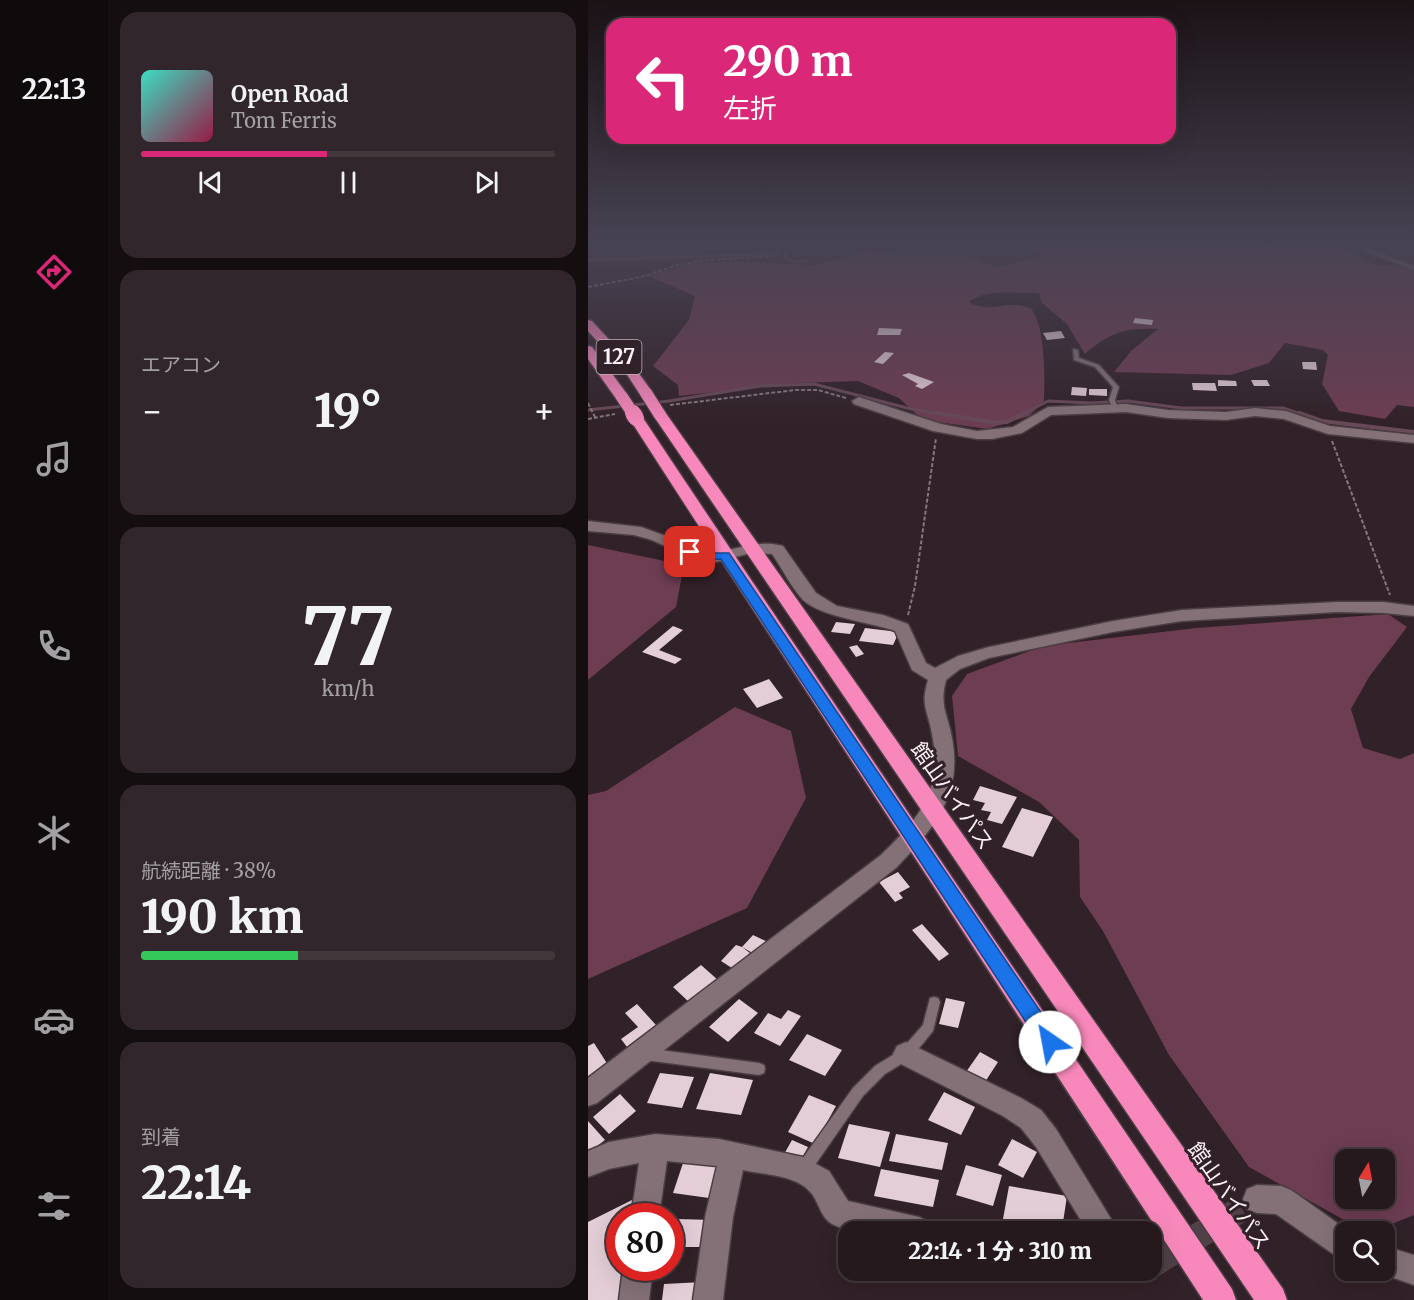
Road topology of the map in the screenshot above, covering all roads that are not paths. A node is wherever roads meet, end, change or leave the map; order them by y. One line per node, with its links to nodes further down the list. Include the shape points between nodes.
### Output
1 (588, 324): 8 (highway, 館山バイパス / 127, bridge, via 665,410)
2 (588, 350): 9 (highway, 127, bridge, via 622,397 625,416)
3 (1075, 350): 5 (lane, via 1076,359 1097,366 1116,387)
4 (859, 401): 5 (street, via 938,428 977,435 1017,430 1048,411)
5 (1114, 405): 6 (street, via 1168,414 1286,415 1328,430)
6 (1414, 439)
7 (588, 526): 9 (street, via 635,530 690,552)
8 (751, 548): 9 (street); 11 (street, via 777,549 810,597 832,610 902,628 918,666); 12 (highway, 館山バイパス / 127)
9 (724, 555): 13 (highway, 127)
10 (1414, 611): 11 (street, via 1320,608 1204,614 1144,622 980,655 950,666)
11 (938, 678): 12 (street, via 934,711 941,730 945,772)
12 (933, 812): 13 (street); 34 (highway, 館山バイパス / 127)
13 (914, 836): 15 (street, via 889,861); 33 (highway, 127)
14 (934, 1002): 16 (lane, via 929,1027)
15 (640, 1053): 17 (lane); 18 (street)
16 (906, 1054): 22 (lane, via 880,1070 858,1092); 26 (street, via 1031,1119)
17 (759, 1069)
18 (588, 1094)
19 (655, 1147): 20 (street); 21 (street); 24 (street)
20 (733, 1155): 22 (street); 32 (street, via 719,1217)
21 (588, 1164)
22 (803, 1170): 25 (street, via 822,1184 832,1206 840,1213)
23 (1257, 1199): 27 (street, via 1281,1200)
24 (647, 1203)
25 (873, 1221)
26 (1098, 1221)
27 (1335, 1238)
28 (1395, 1264): 29 (street)
29 (1414, 1270)
30 (636, 1281): 31 (street)
31 (634, 1300)
32 (708, 1300)
33 (1221, 1300)
34 (1272, 1300)

